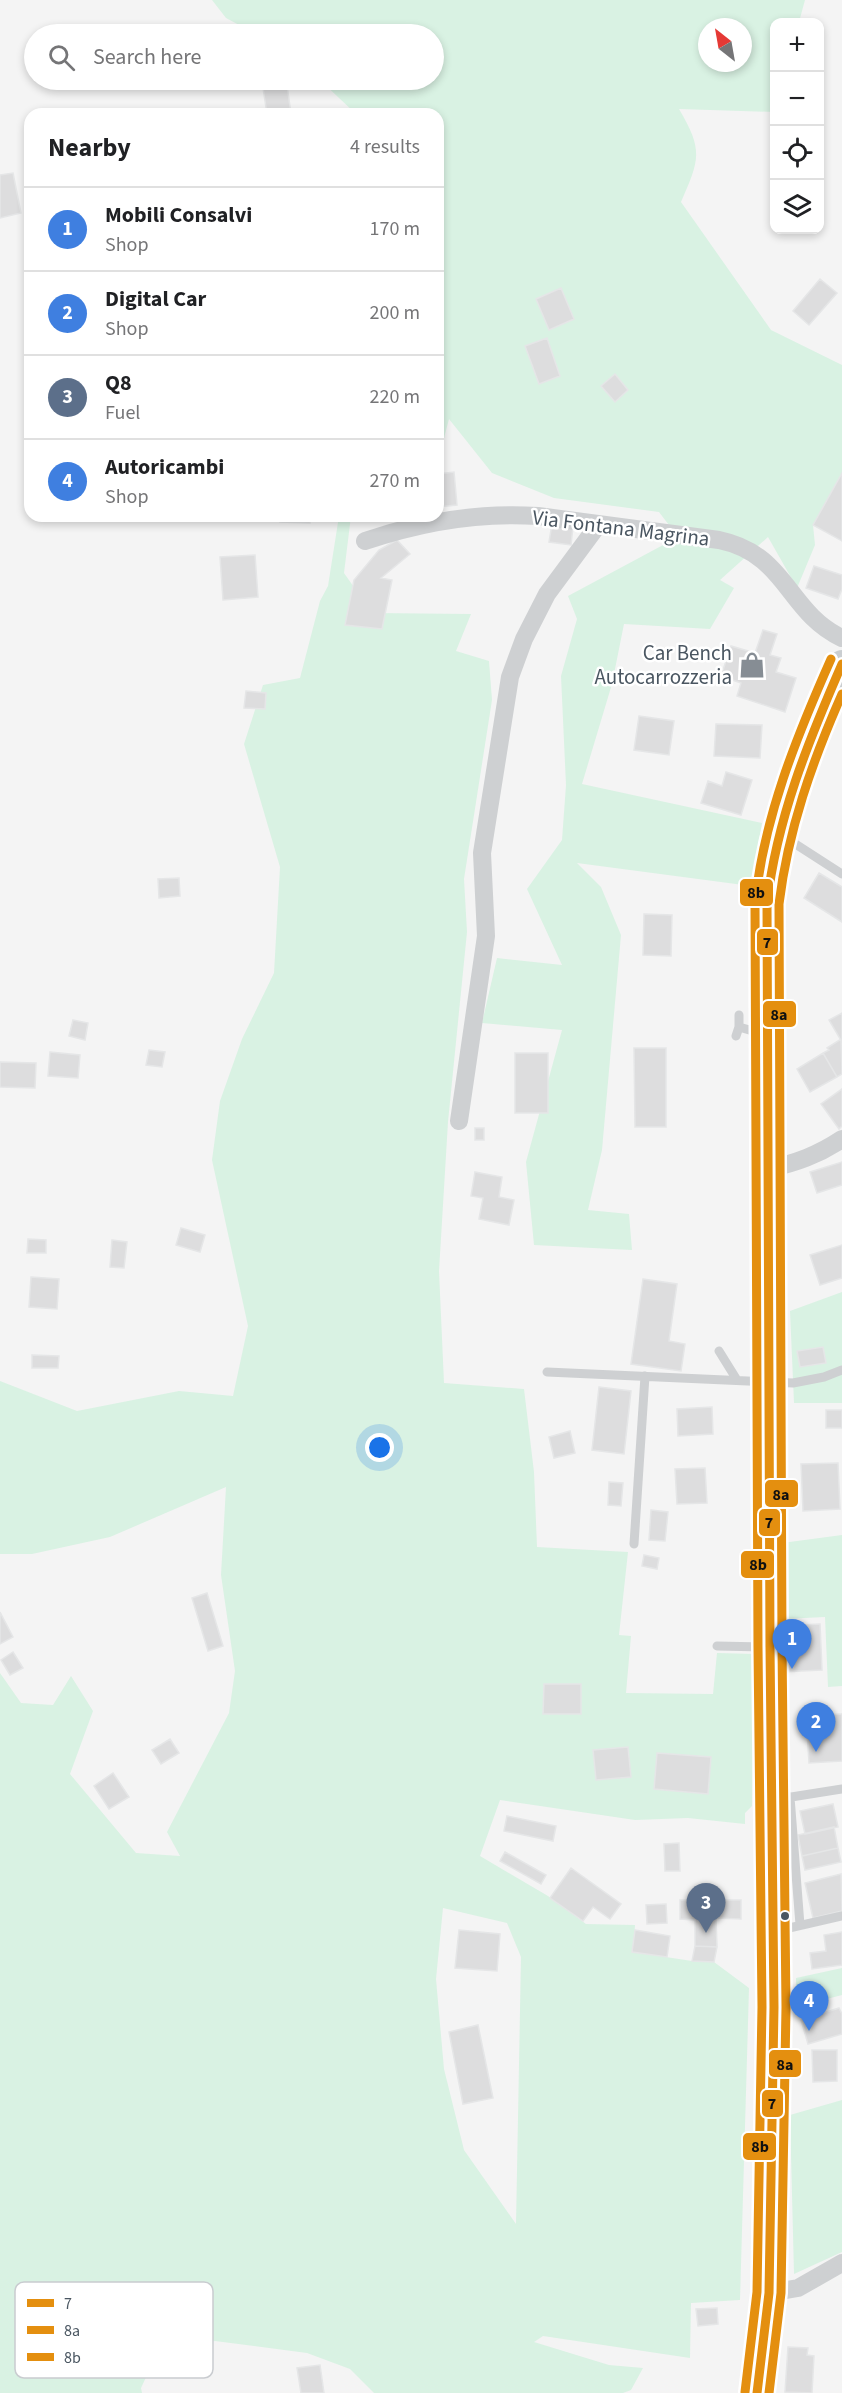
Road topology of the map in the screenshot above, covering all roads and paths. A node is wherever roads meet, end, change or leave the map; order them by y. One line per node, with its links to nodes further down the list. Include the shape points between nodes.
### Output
1 (442, 522): 4 (street, Via Fontana Magrina)
2 (444, 522): 3 (street, Via Fontana Magrina, via 483,515 538,516)
3 (597, 525): 5 (street, Via Fontana Magrina, via 711,538 742,546 770,565 813,620); 11 (street, via 547,594 510,677 482,853 486,936)
4 (365, 542)
5 (842, 638)
6 (842, 664): 7 (main road, via 799,768)
7 (778, 833): 8 (lane); 10 (main road, via 767,903)
8 (842, 874)
9 (739, 1015): 10 (lane, via 737,1031)
10 (767, 1035): 13 (main road)
11 (459, 1121)
12 (842, 1139): 13 (street, via 824,1152)
13 (768, 1169): 19 (main road)
14 (718, 1351): 18 (lane)
15 (842, 1370): 19 (lane, via 793,1383)
16 (547, 1372): 17 (lane)
17 (645, 1376): 18 (lane); 20 (lane)
18 (738, 1380): 19 (lane)
19 (768, 1382): 22 (main road)
20 (634, 1545)
21 (717, 1646): 22 (lane)
22 (770, 1647): 24 (main road)
23 (842, 1789): 24 (lane)
24 (781, 1799): 26 (main road)
25 (842, 1916): 26 (lane)
26 (787, 1928): 28 (main road, via 774,2007)
27 (842, 2263): 28 (street, via 798,2288)
28 (769, 2293): 29 (main road)
29 (757, 2393)

